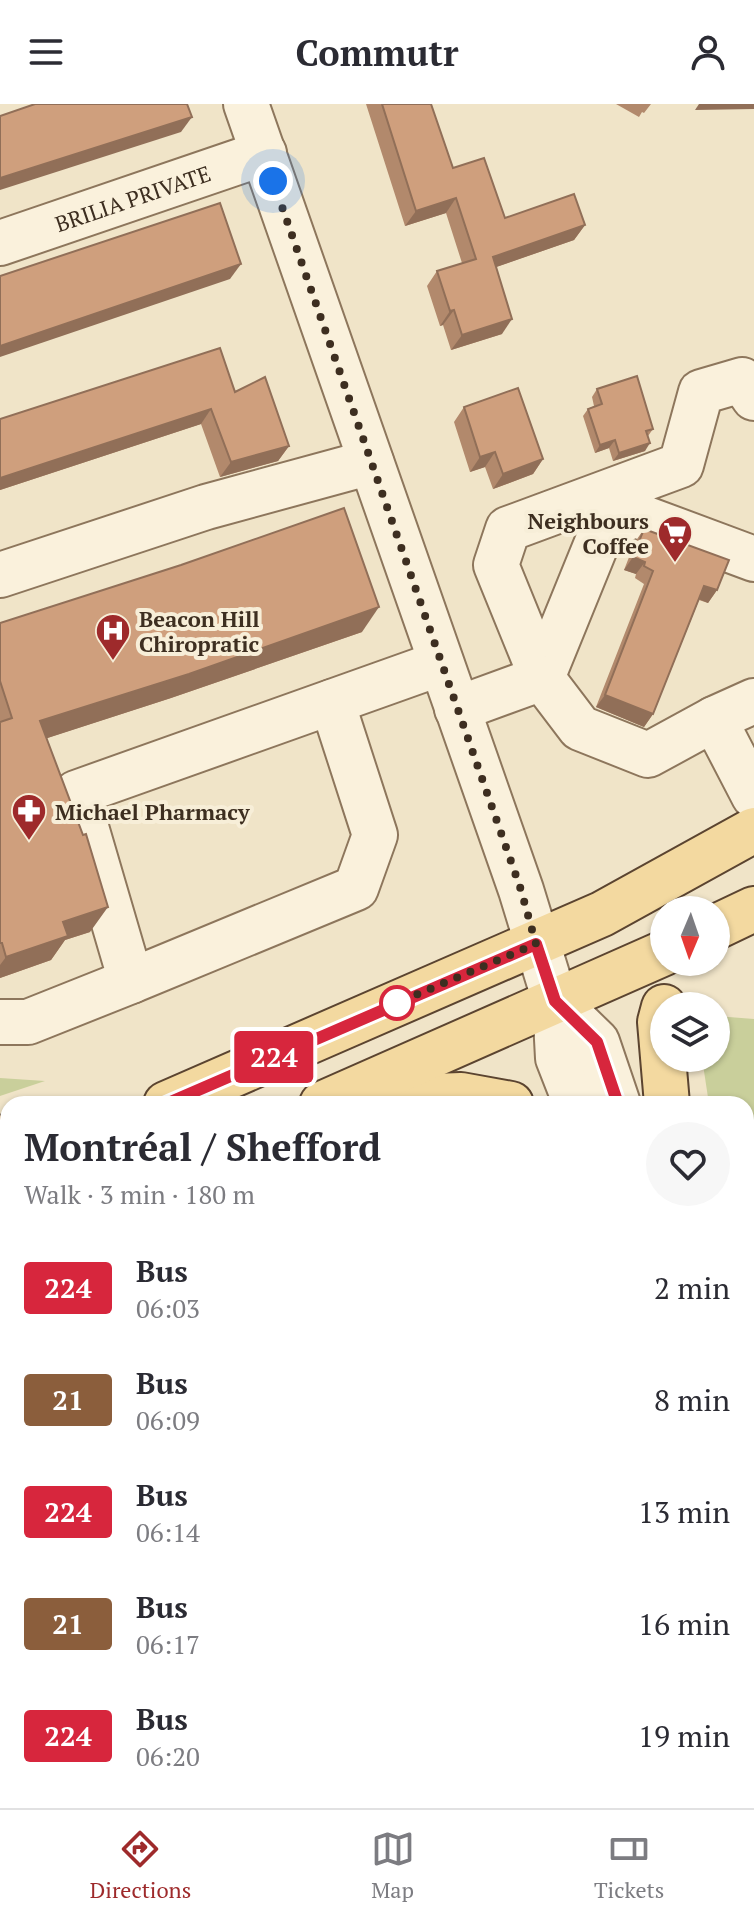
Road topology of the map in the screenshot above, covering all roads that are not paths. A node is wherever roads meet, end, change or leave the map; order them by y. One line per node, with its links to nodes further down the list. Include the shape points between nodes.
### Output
1 (246, 104): 2 (street)
2 (264, 153): 3 (street, BRILIA PRIVATE); 5 (street)
3 (0, 243)
4 (754, 398): 9 (street, via 742,380 701,392 681,465 508,529 496,565)
5 (371, 462): 7 (street, via 206,507); 8 (street)
6 (754, 559): 9 (street, via 633,514 601,533)
7 (0, 575)
8 (441, 663): 11 (street); 12 (street)
9 (542, 678): 12 (street); 13 (street, via 580,728 648,755)
10 (754, 701): 13 (street)
11 (332, 702): 18 (street, via 375,835 356,888); 18 (street, via 76,793)
12 (457, 709): 16 (street)
13 (714, 719): 14 (street)
14 (754, 796)
15 (754, 830): 16 (main road)
16 (536, 944): 19 (street); 22 (main road)
17 (650, 959): 19 (main road)
18 (131, 981): 20 (street, via 28,1022)
19 (555, 1001): 23 (main road); 26 (street, via 558,1058); 27 (street, via 597,1042)
20 (0, 1022)
21 (664, 1072): 28 (main road)
22 (184, 1096)
23 (340, 1096)
24 (442, 1096): 25 (main road)
25 (467, 1096)
26 (573, 1096)
27 (615, 1096)
28 (666, 1096)

